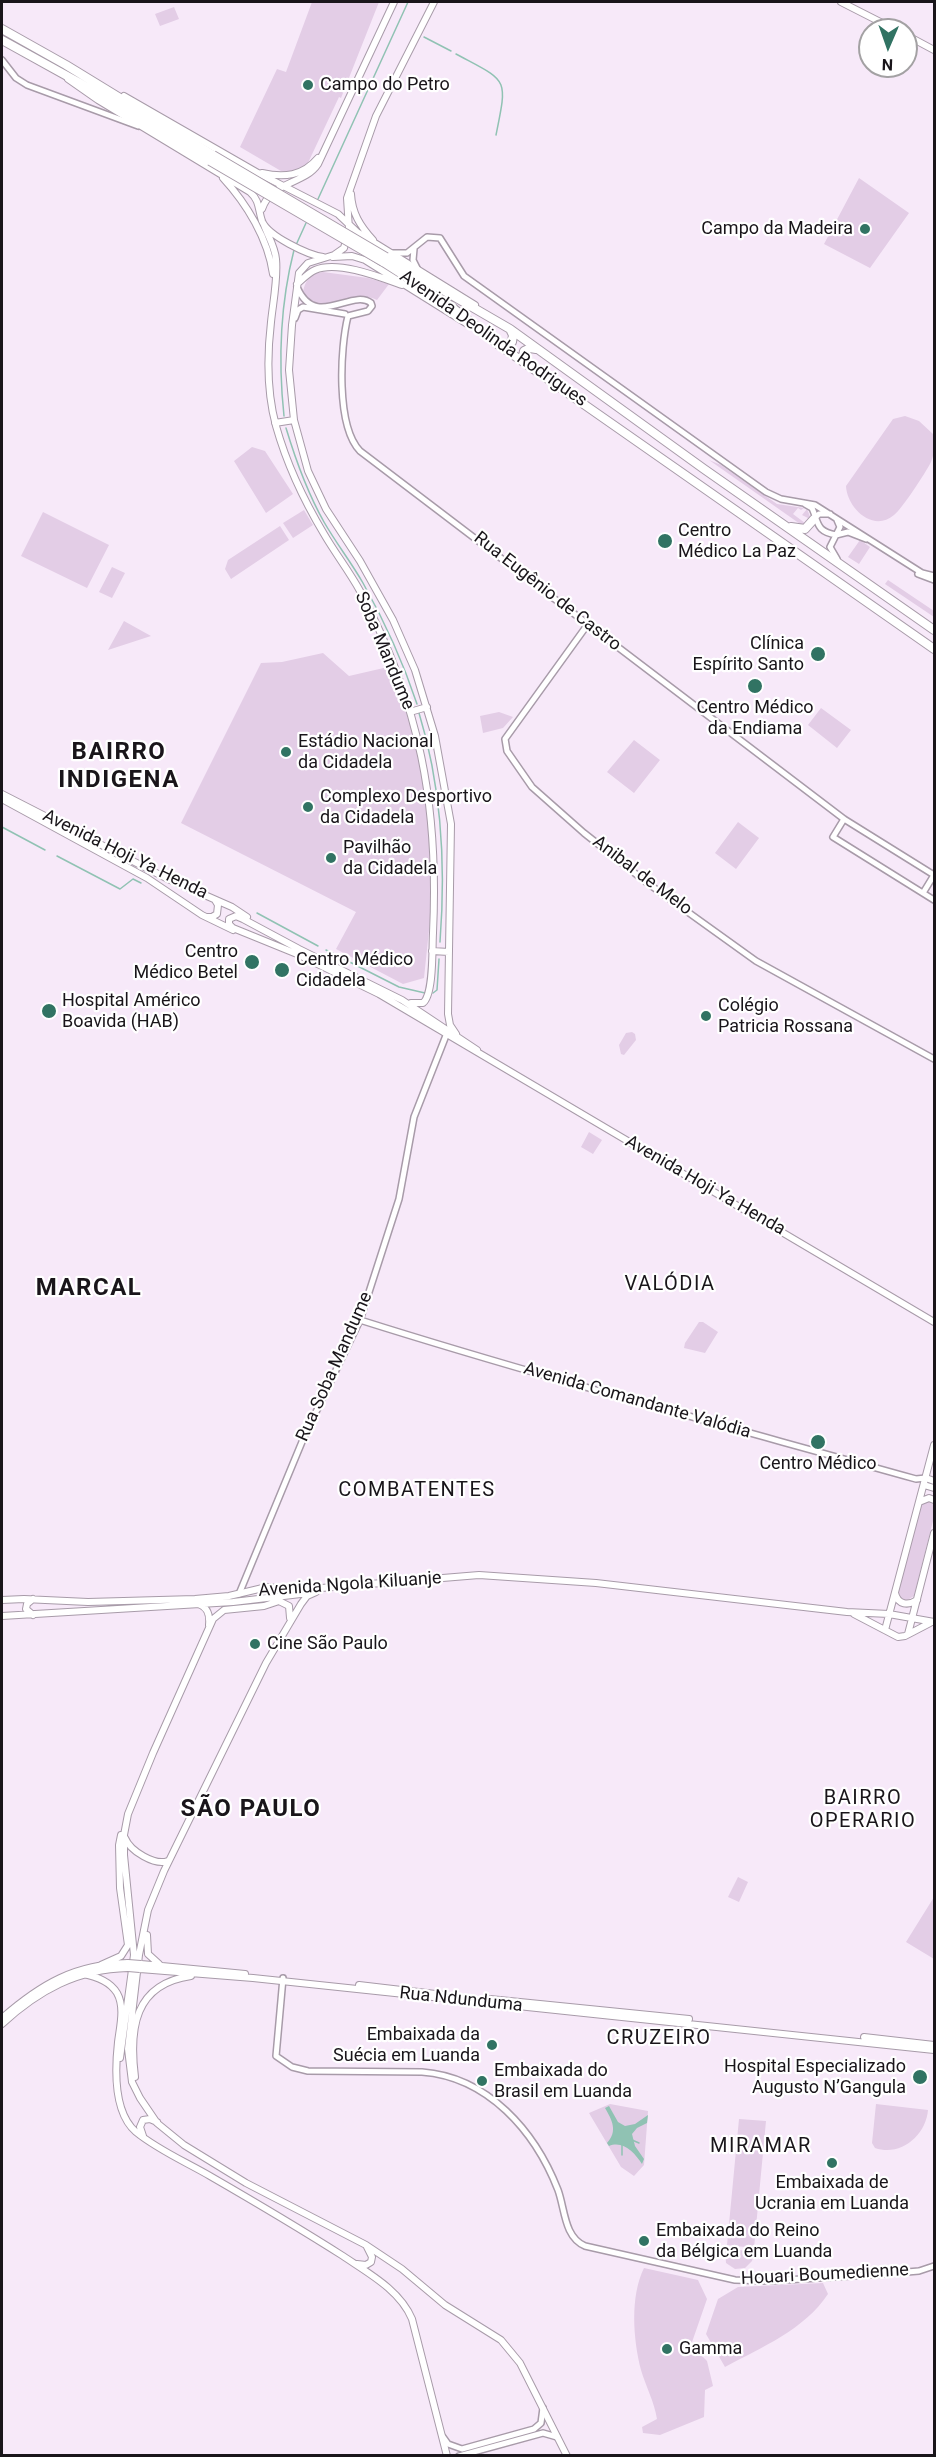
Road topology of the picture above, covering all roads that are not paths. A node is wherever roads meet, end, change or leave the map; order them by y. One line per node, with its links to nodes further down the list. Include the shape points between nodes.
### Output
1 (394, 2): 13 (main road)
2 (434, 2): 16 (main road, via 382,101)
3 (841, 2): 4 (main road)
4 (872, 18)
5 (2, 29): 10 (highway, Avenida Deolinda Rodrigues)
6 (2, 40): 11 (highway, Avenida Deolinda Rodrigues)
7 (918, 41): 8 (main road)
8 (934, 50)
9 (2, 60): 12 (street, via 27,85)
10 (66, 65): 14 (highway, Avenida Deolinda Rodrigues); 15 (main road)
11 (61, 73): 12 (main road); 14 (highway, Avenida Deolinda Rodrigues)
12 (147, 130): 14 (main road)
13 (327, 149): 15 (main road, via 314,164 297,174 274,175); 17 (main road, via 313,171)
14 (210, 160): 18 (main road, via 256,197); 22 (highway, Avenida Deolinda Rodrigues, bridge); 27 (main road, via 263,240 272,265)
15 (250, 168): 17 (main road)
16 (356, 171): 19 (main road, via 346,204); 22 (main road, via 351,193 355,214)
17 (283, 185): 18 (main road, via 268,197); 19 (main road, via 328,208)
18 (261, 212): 20 (main road, Soba Mandume)
19 (348, 224): 22 (main road); 23 (main road, via 344,248)
20 (264, 225): 23 (main road, via 306,252); 27 (main road, Soba Mandume, via 276,259)
21 (414, 248): 22 (street); 24 (street, via 413,260); 37 (street, via 426,237 440,238 464,276 766,492)
22 (385, 256): 24 (main road); 31 (highway, Avenida Deolinda Rodrigues); 32 (highway, Avenida Deolinda Rodrigues)
23 (326, 258): 25 (main road, Soba Mandume, via 305,265); 26 (main road, via 358,257)
24 (418, 269): 31 (main road)
25 (297, 284): 26 (main road, via 312,271 332,267); 28 (street, via 304,299 312,304 329,307); 30 (main road, Soba Mandume)
26 (414, 289): 32 (main road)
27 (274, 293): 36 (main road, Soba Mandume, via 269,350 271,397)
28 (346, 303): 29 (street, Rua Eugênio de Castro); 29 (street, via 365,299 372,306 368,311)
29 (346, 315): 30 (street, via 303,307); 45 (street, Rua Eugênio de Castro, via 342,387 354,445)
30 (292, 324): 35 (main road, Soba Mandume)
31 (510, 329): 32 (highway, via 512,342); 33 (highway, Avenida Deolinda Rodrigues)
32 (499, 345): 34 (highway, Avenida Deolinda Rodrigues)
33 (537, 349): 34 (highway, via 525,351 523,357); 40 (highway, Avenida Deolinda Rodrigues)
34 (528, 364): 47 (highway, Avenida Deolinda Rodrigues)
35 (292, 420): 36 (main road); 48 (main road, Soba Mandume, via 311,479 385,605 415,670)
36 (278, 423): 49 (main road, Soba Mandume, via 286,458 301,494 368,606)
37 (798, 502): 38 (street); 39 (street, via 812,508)
38 (831, 514): 39 (street); 41 (street, via 840,524); 43 (street, via 922,573)
39 (814, 519): 40 (highway, via 802,530); 41 (street, via 823,530)
40 (777, 521): 42 (highway, Avenida Deolinda Rodrigues)
41 (836, 535): 42 (street, via 830,543 831,552); 44 (street, via 848,532 860,536 922,577)
42 (853, 574): 46 (highway, Avenida Deolinda Rodrigues)
43 (934, 576)
44 (934, 580)
45 (588, 624): 52 (street, Rua Eugênio de Castro); 66 (street, Anibal de Melo, via 507,733 507,751 532,787 646,882 756,961)
46 (934, 630)
47 (934, 649)
48 (425, 707): 49 (main road); 61 (main road, Soba Mandume, via 452,824)
49 (412, 711): 60 (main road, Soba Mandume, via 434,833)
50 (2, 794): 55 (main road, Avenida Hoji Ya Henda)
51 (2, 799): 57 (main road, Avenida Hoji Ya Henda, via 147,878)
52 (844, 819): 53 (street, Rua Eugênio de Castro); 54 (street, via 833,837)
53 (934, 875): 54 (street)
54 (923, 893): 56 (street)
55 (213, 898): 57 (main road, via 218,905 217,914); 58 (main road, Avenida Hoji Ya Henda)
56 (934, 900)
57 (202, 915): 59 (main road, Avenida Hoji Ya Henda)
58 (264, 930): 59 (main road, via 240,917 229,919 230,927); 62 (main road, Avenida Hoji Ya Henda)
59 (255, 937): 63 (main road, Avenida Hoji Ya Henda, via 356,982)
60 (432, 951): 61 (main road); 62 (main road, Soba Mandume, via 428,998 419,1004)
61 (449, 952): 64 (main road, Soba Mandume, via 448,1014)
62 (402, 1000): 64 (main road, Avenida Hoji Ya Henda)
63 (447, 1033): 65 (main road, Avenida Hoji Ya Henda); 67 (street, Rua Soba Mandume, via 414,1117 399,1199)
64 (456, 1034): 65 (main road, Avenida Hoji Ya Henda)
65 (477, 1050): 68 (main road, Avenida Hoji Ya Henda)
66 (934, 1059)
67 (360, 1320): 73 (street, Avenida Comandante Valódia); 81 (street, Rua Soba Mandume, via 304,1437)
68 (934, 1321)
69 (934, 1445): 70 (main road)
70 (931, 1457): 71 (main road); 73 (main road)
71 (934, 1465)
72 (934, 1481): 73 (main road, Avenida Comandante Valódia)
73 (925, 1482): 74 (main road, Avenida Comandante Valódia); 76 (main road)
74 (934, 1488)
75 (934, 1500): 76 (main road)
76 (920, 1502): 80 (main road)
77 (934, 1533): 84 (main road)
78 (484, 1577): 79 (main road, Avenida Ngola Kiluanje); 81 (main road, Avenida Ngola Kiluanje, via 297,1590 267,1587); 86 (main road, Avenida Ngola Kiluanje, via 596,1583)
79 (316, 1592): 85 (main road, Avenida Ngola Kiluanje); 92 (main road, via 305,1598)
80 (895, 1593): 84 (main road, via 904,1604); 87 (main road)
81 (239, 1594): 82 (main road, Avenida Ngola Kiluanje, via 126,1601)
82 (34, 1599): 83 (main road, Avenida Ngola Kiluanje); 89 (main road, via 26,1606)
83 (2, 1600): 88 (main road, via 7,1609)
84 (917, 1600): 90 (main road)
85 (197, 1604): 89 (main road, Avenida Ngola Kiluanje); 94 (main road, via 204,1606 208,1614)
86 (848, 1612): 87 (main road, Avenida Ngola Kiluanje); 93 (main road)
87 (889, 1614): 90 (main road, Avenida Ngola Kiluanje); 93 (main road)
88 (2, 1616): 89 (main road, Avenida Ngola Kiluanje)
89 (34, 1616)
90 (912, 1618): 91 (main road, Avenida Ngola Kiluanje); 95 (main road)
91 (934, 1622): 95 (main road)
92 (288, 1624): 94 (main road, via 290,1606 279,1601 224,1610); 99 (main road)
93 (885, 1630): 95 (main road, via 898,1637)
94 (207, 1631): 96 (main road)
95 (908, 1634)
96 (126, 1823): 97 (main road); 98 (main road, via 122,1831)
97 (124, 1835): 98 (main road); 99 (main road, via 134,1850 160,1863)
98 (122, 1857): 100 (main road, via 135,1853 158,1864); 102 (main road, via 120,1888 128,1945 121,1956); 113 (main road, via 134,1955)
99 (169, 1861): 100 (main road)
100 (163, 1873): 101 (main road)
101 (153, 1899): 104 (main road, via 146,1949 150,1958); 114 (main road, via 143,1937 128,2059 132,2082)
102 (100, 1965): 103 (main road, Rua Ndunduma); 106 (main road, Rua Ndunduma)
103 (128, 1966): 105 (main road, Rua Ndunduma, bridge); 106 (main road, Rua Ndunduma)
104 (163, 1966): 105 (main road, Rua Ndunduma); 108 (main road, Rua Ndunduma)
105 (141, 1967): 107 (main road, Rua Ndunduma)
106 (82, 1971): 109 (main road, via 64,1975 40,1989); 110 (main road, Rua Ndunduma, via 45,1990); 113 (main road, via 104,1980 118,1994 122,2010)
107 (200, 1974): 108 (main road, Rua Ndunduma); 114 (main road, via 159,1985 144,1999 138,2013 132,2050 135,2078)
108 (283, 1980): 111 (main road, Rua Ndunduma); 112 (main road, Rua Ndunduma); 119 (street, Houari Boumedienne, via 276,2056 308,2072 438,2074 490,2096 540,2153 558,2190 573,2239 592,2248 735,2280 883,2274)
109 (2, 2018)
110 (2, 2024)
111 (934, 2045)
112 (934, 2050)
113 (118, 2076): 116 (main road, via 121,2107 132,2127)
114 (153, 2116): 115 (main road)
115 (157, 2122): 116 (main road, via 143,2120 140,2127); 117 (main road, via 204,2158)
116 (144, 2137): 118 (main road)
117 (366, 2245): 118 (main road, via 371,2262); 120 (main road, via 446,2305 501,2340 520,2363)
118 (353, 2263): 121 (main road, via 395,2293 408,2310)
119 (934, 2266)
120 (543, 2407): 121 (street, via 541,2423 534,2429 462,2449 448,2444); 122 (main road)
121 (442, 2436): 123 (main road)
122 (557, 2437): 124 (street, via 537,2434); 125 (main road)
123 (447, 2456)
124 (459, 2456)
125 (567, 2456)

